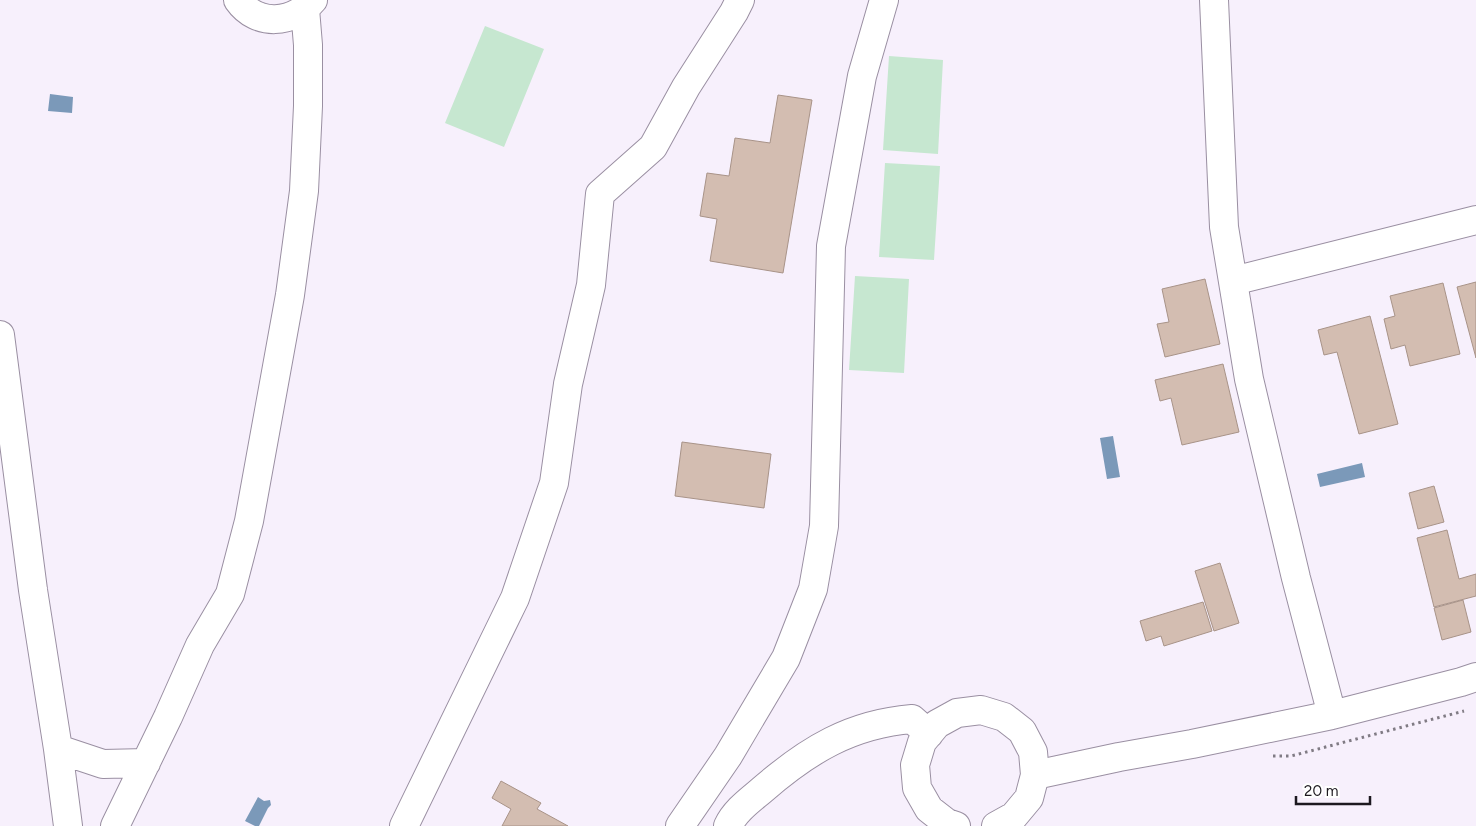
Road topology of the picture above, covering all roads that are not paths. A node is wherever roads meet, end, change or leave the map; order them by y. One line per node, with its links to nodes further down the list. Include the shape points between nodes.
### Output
1 (238, 0): 5 (street, via 243,8 258,17 276,20 292,17)
2 (740, 0): 19 (street, via 653,147 600,194 590,284 568,384 554,483 515,598)
3 (884, 0): 15 (street, via 862,76 831,246 824,526 813,589 786,658)
4 (1214, 0): 7 (street, via 1224,227)
5 (309, 4): 13 (street, via 304,191 290,295 249,520 230,594 200,645)
6 (1476, 220): 7 (street)
7 (1233, 281): 10 (street, via 1249,379)
8 (0, 334): 12 (street, via 33,590)
9 (1476, 677): 10 (street)
10 (1332, 715): 14 (street)
11 (929, 734): 14 (street, via 937,724 958,713 981,710 1004,717 1022,731 1033,752); 16 (street, via 912,719 889,721 839,737 810,752 767,785); 21 (street, via 922,742 915,765 918,788 929,809)
12 (58, 748): 13 (street, via 103,764); 17 (street)
13 (146, 763): 18 (street)
14 (1036, 775): 22 (street, via 1029,798 1014,816)
15 (702, 794): 16 (street); 20 (street)
16 (729, 822)
17 (68, 826)
18 (115, 826)
19 (404, 826)
20 (680, 826)
21 (956, 826)
22 (996, 826)

